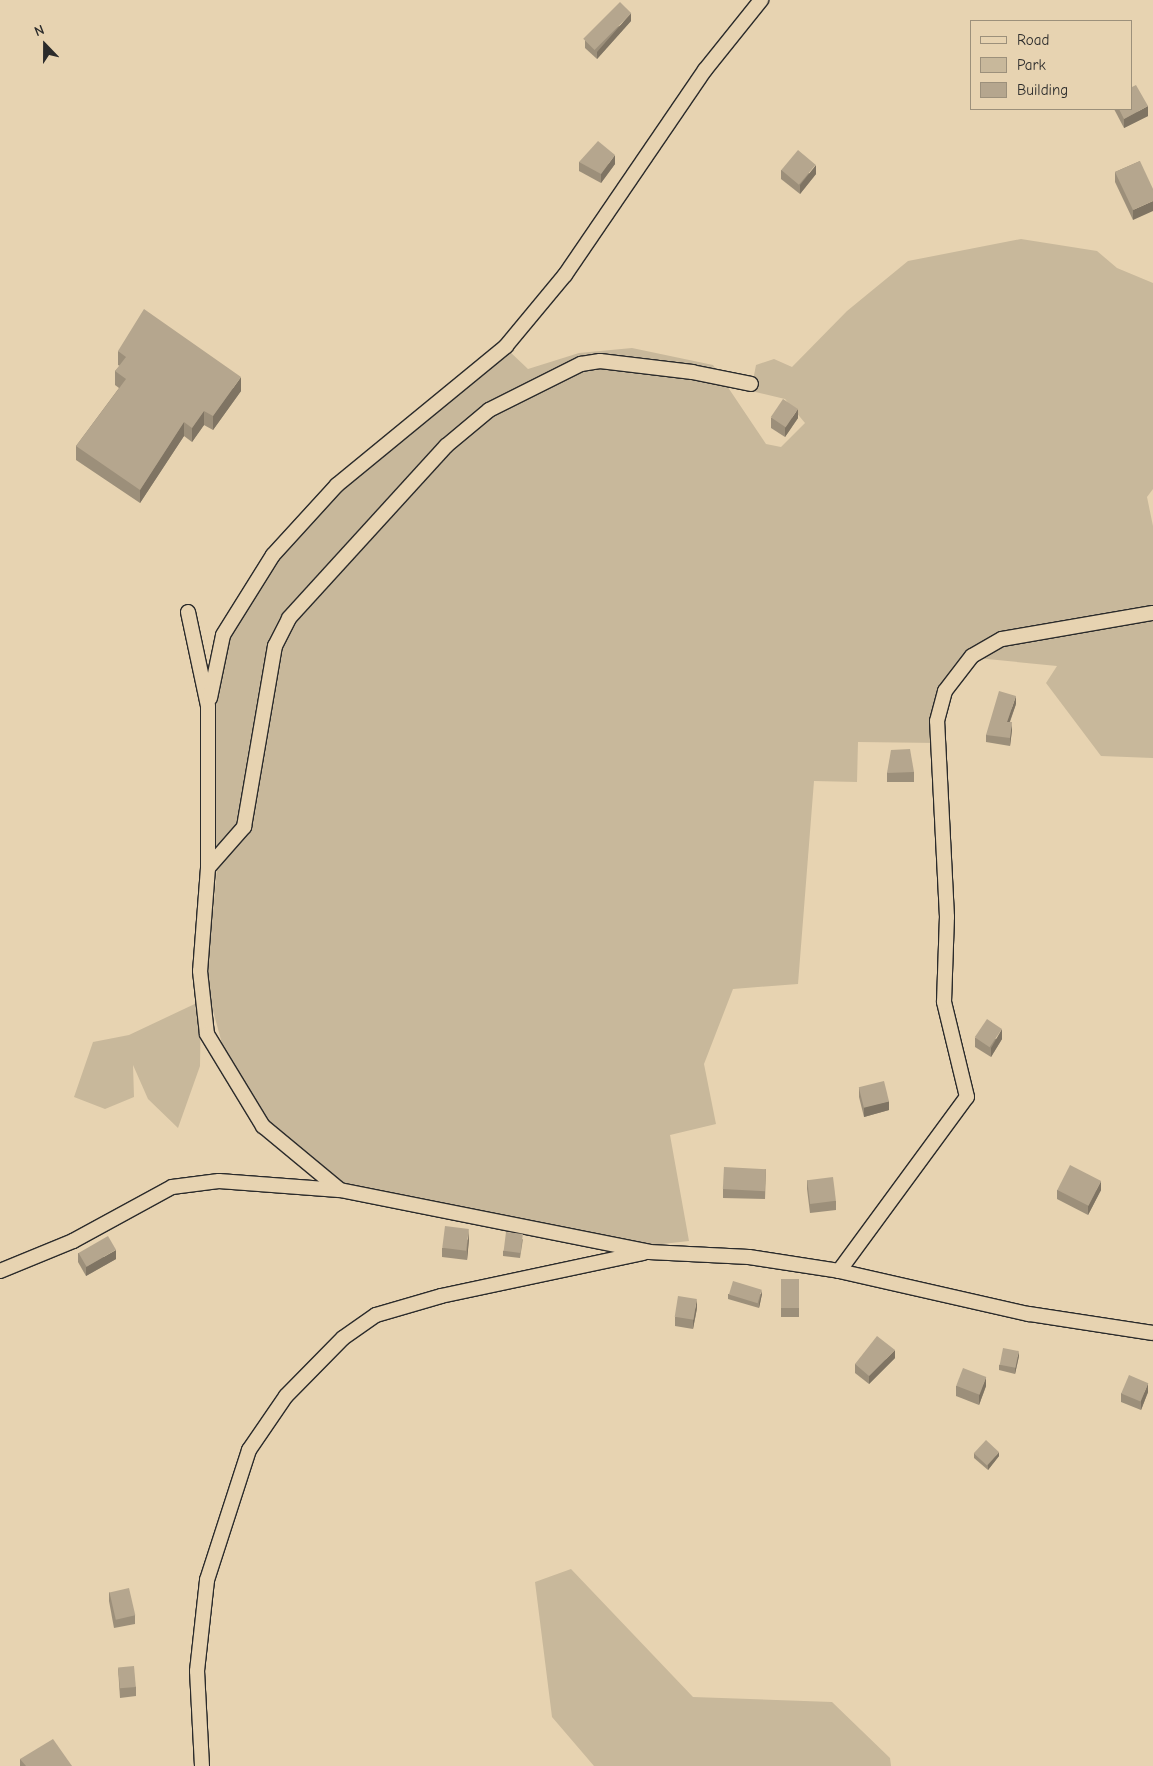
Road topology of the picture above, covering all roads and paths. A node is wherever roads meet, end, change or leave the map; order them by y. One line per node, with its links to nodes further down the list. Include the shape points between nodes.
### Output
1 (761, 0): 5 (street, via 705,70 565,275 506,346 337,485 273,555 223,636)
2 (751, 384): 6 (street, via 683,371 600,361 581,364 489,410 446,446 289,618 275,646 244,827)
3 (188, 612): 5 (street)
4 (1153, 613): 10 (street, via 1002,639 972,656 945,691 937,721 947,917 944,1002 967,1098)
5 (208, 706): 6 (street)
6 (208, 868): 7 (street, via 200,970 207,1034 263,1126)
7 (340, 1190): 8 (street); 9 (street, via 219,1181 172,1187 73,1241)
8 (649, 1252): 10 (street, via 749,1258); 12 (street, via 440,1296 376,1315 343,1338 286,1396 249,1450 207,1580 197,1671)
9 (0, 1271)
10 (839, 1271): 11 (street, via 1029,1314)
11 (1153, 1333)
12 (202, 1766)

